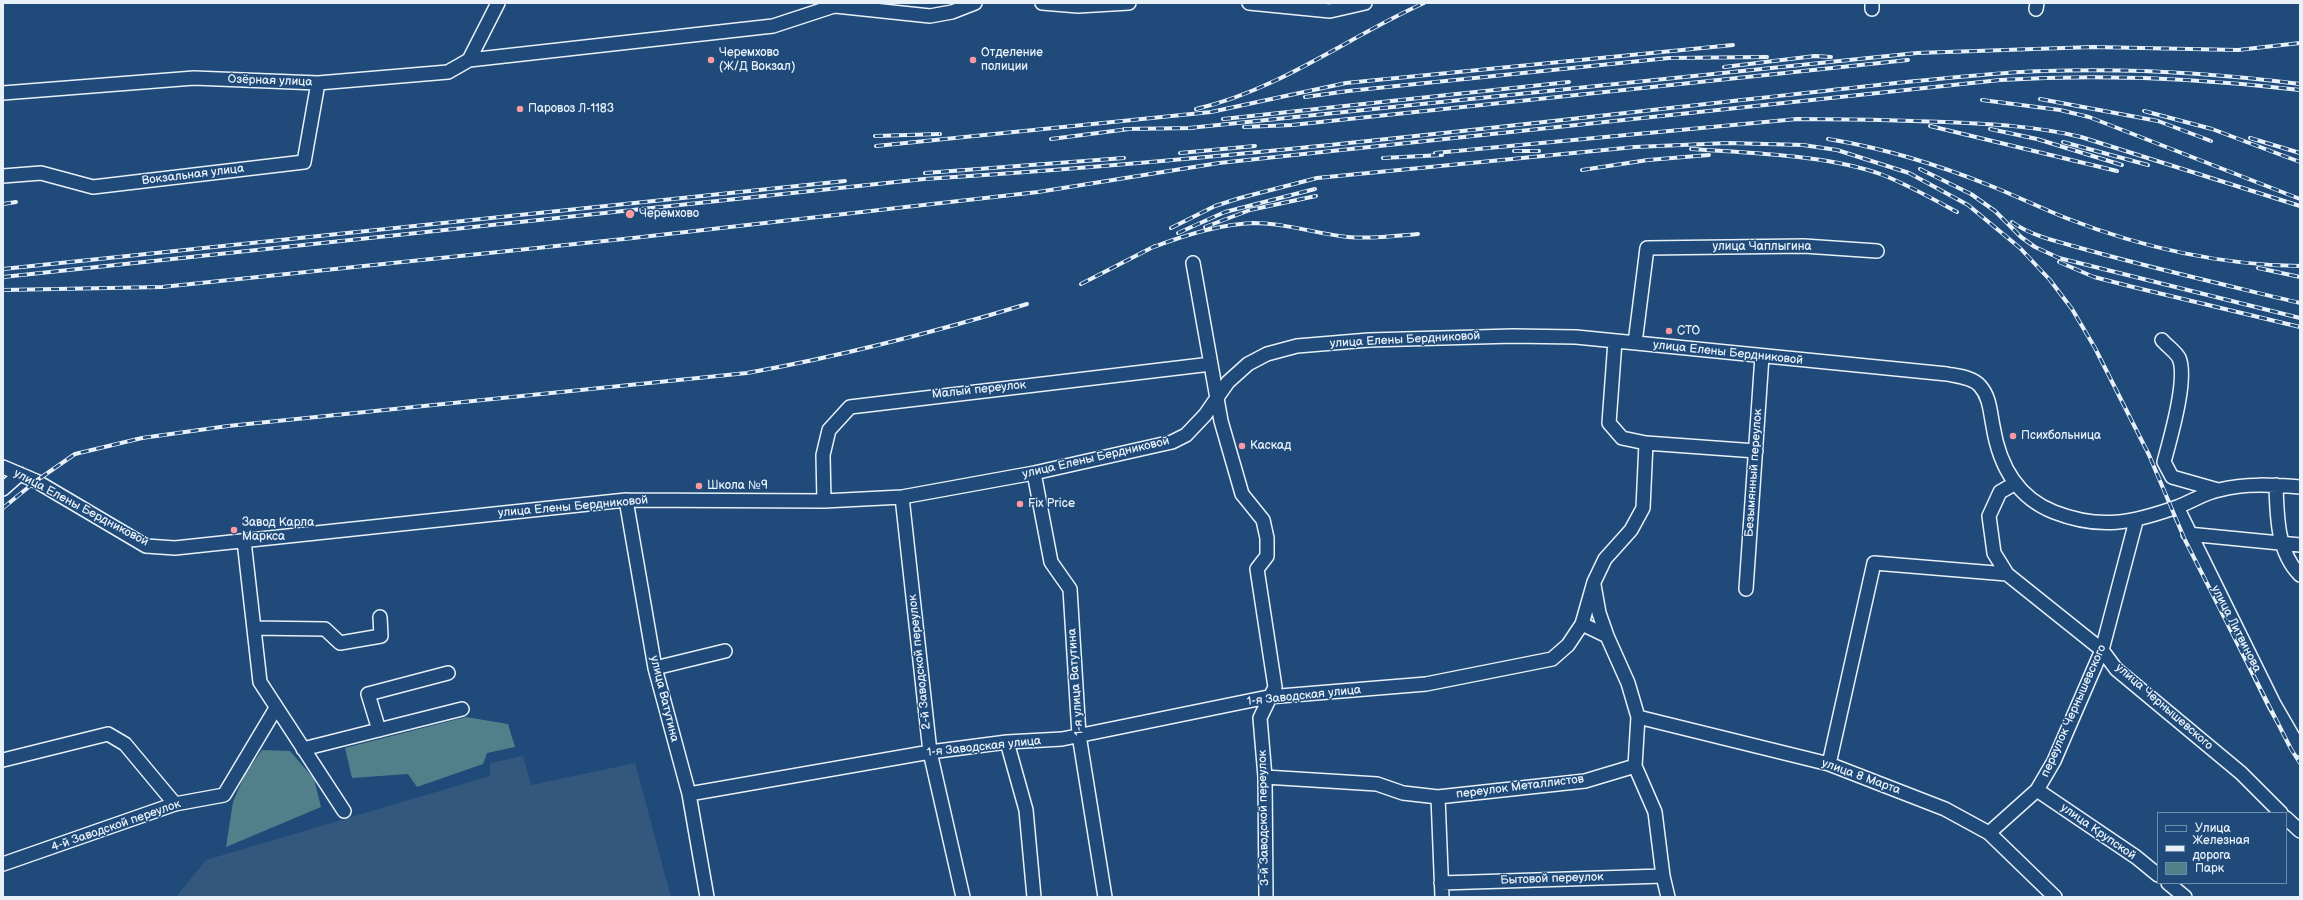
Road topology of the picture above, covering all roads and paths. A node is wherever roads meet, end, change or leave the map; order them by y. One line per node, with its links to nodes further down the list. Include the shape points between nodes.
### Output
1 (498, 3): 9 (street)
2 (815, 3): 8 (street)
3 (975, 3): 8 (street, via 952,12 930,16)
4 (1042, 3): 5 (street, via 1078,6)
5 (1129, 3)
6 (1249, 3): 7 (street, via 1330,11)
7 (1365, 3)
8 (834, 6): 9 (street, via 774,26)
9 (469, 60): 10 (street, Озёрная улица, via 448,72)
10 (318, 83): 11 (street, Озёрная улица, via 194,78); 12 (street, Вокзальная улица, via 304,162 93,187 41,173)
11 (3, 93)
12 (3, 176)
13 (1877, 251): 17 (street, улица Чаплыгина, via 1804,246 1647,248)
14 (1193, 263): 19 (street, 3-й Заводской переулок)
15 (2162, 340): 30 (street, via 2179,358 2181,374 2176,413 2164,462 2172,477)
16 (1615, 341): 17 (street, улица Елены Бердниковой); 20 (street, улица Елены Бердниковой, via 1576,337 1513,336 1369,340 1297,346 1267,354 1248,364 1228,382); 21 (street, via 1609,423 1622,438)
17 (1635, 344): 18 (street, улица Елены Бердниковой)
18 (1762, 356): 22 (street, Безымянный переулок); 26 (street, улица Елены Бердниковой, via 1947,374 1966,378 1980,385 1988,399 1994,436 2003,464)
19 (1211, 364): 20 (street, 3-й Заводской переулок); 33 (street, Малый переулок, via 850,407 829,430 823,455)
20 (1217, 398): 24 (street, улица Елены Бердниковой, via 1186,435 1172,442); 52 (street, 3-й Заводской переулок, via 1242,494 1263,520 1267,538 1267,556 1257,569 1275,687)
21 (1646, 443): 22 (street); 42 (street, 1-я Заводская улица, via 1644,508 1631,530 1605,559)
22 (1756, 451): 43 (street, Безымянный переулок)
23 (3, 467): 25 (street, улица Елены Бердниковой)
24 (1034, 473): 31 (street, улица Елены Бердниковой); 57 (street, 1-я улица Ватутина, via 1051,562 1070,589)
25 (20, 474): 29 (street); 37 (street, улица Елены Бердниковой, via 146,546 175,548)
26 (2014, 484): 35 (street, улица Елены Бердниковой, via 2032,500 2053,512 2090,523 2114,524); 40 (street, улица Чернышевского, via 2000,492 1988,516 1994,553)
27 (2276, 485): 28 (street, улица Елены Бердниковой); 30 (street, улица Елены Бердниковой, via 2247,485); 38 (street, via 2277,525)
28 (2300, 487)
29 (3, 489)
30 (2218, 490): 34 (street, улица Елены Бердниковой)
31 (902, 496): 33 (street, улица Елены Бердниковой); 61 (street, 2-й Заводской переулок)
32 (626, 500): 33 (street, улица Елены Бердниковой); 37 (street, улица Елены Бердниковой); 50 (street, улица Ватутина)
33 (824, 501)
34 (2177, 508): 35 (street, улица Елены Бердниковой); 36 (street, улица Литвинова)
35 (2136, 521): 48 (street, переулок Чернышевского)
36 (2188, 534): 38 (street); 60 (street, улица Литвинова, via 2274,704)
37 (244, 541): 46 (street)
38 (2283, 543): 39 (street); 41 (street, via 2290,564)
39 (2300, 545)
40 (2007, 574): 48 (street, улица Чернышевского); 63 (street, via 1874,562)
41 (2300, 575)
42 (1594, 582): 45 (street, 1-я Заводская улица); 47 (street, via 1599,613)
43 (1746, 589)
44 (380, 617): 46 (street, via 381,636 340,642 325,629)
45 (1582, 624): 47 (street); 52 (street, 1-я Заводская улица, via 1568,646 1552,659 1426,684)
46 (254, 628): 53 (street, via 260,682)
47 (1607, 636): 55 (street, via 1628,683)
48 (2102, 650): 66 (street, переулок Чернышевского, via 2054,761); 71 (street, улица Чернышевского, via 2116,669 2241,773)
49 (726, 651): 50 (street)
50 (655, 668): 67 (street, улица Ватутина)
51 (448, 673): 56 (street, via 368,694)
52 (1268, 697): 57 (street, 1-я Заводская улица); 65 (street, 3-й Заводской переулок, via 1260,718)
53 (276, 708): 59 (street); 69 (street, 4-й Заводской переулок, via 224,795)
54 (462, 709): 56 (street)
55 (1638, 717): 63 (street, улица 8 Марта); 64 (street)
56 (379, 730): 59 (street)
57 (1079, 735): 58 (street, 1-я Заводская улица, via 1062,739); 83 (street, 1-я улица Ватутина)
58 (1007, 742): 61 (street, 1-я Заводская улица); 82 (street, via 1026,810)
59 (303, 749): 70 (street)
60 (2300, 749)
61 (930, 752): 67 (street, 1-я Заводская улица); 81 (street, 2-й Заводской переулок)
62 (3, 760): 69 (street, via 108,734 125,744)
63 (1830, 764): 74 (street, улица 8 Марта, via 1945,809)
64 (1635, 766): 68 (street, переулок Металлистов, via 1585,780); 77 (street, via 1655,812)
65 (1266, 777): 68 (street, переулок Металлистов, via 1377,784 1403,793); 84 (street, 3-й Заводской переулок)
66 (2037, 790): 74 (street, переулок Чернышевского); 76 (street, улица Крупской, via 2136,857)
67 (689, 794): 80 (street, улица Ватутина)
68 (1438, 797): 78 (street)
69 (174, 804): 75 (street, 4-й Заводской переулок)
70 (344, 811)
71 (2280, 812)
72 (2287, 819): 73 (street)
73 (2300, 832)
74 (1989, 833): 87 (street, улица 8 Марта)
75 (3, 864)
76 (2157, 874)
77 (1663, 876): 78 (street, Бытовой переулок); 86 (street)
78 (1441, 883): 85 (street)
79 (2169, 884): 88 (street)
80 (707, 897)
81 (963, 897)
82 (1034, 897)
83 (1105, 897)
84 (1266, 897)
85 (1442, 897)
86 (1668, 897)
87 (2055, 897)
88 (2185, 897)

